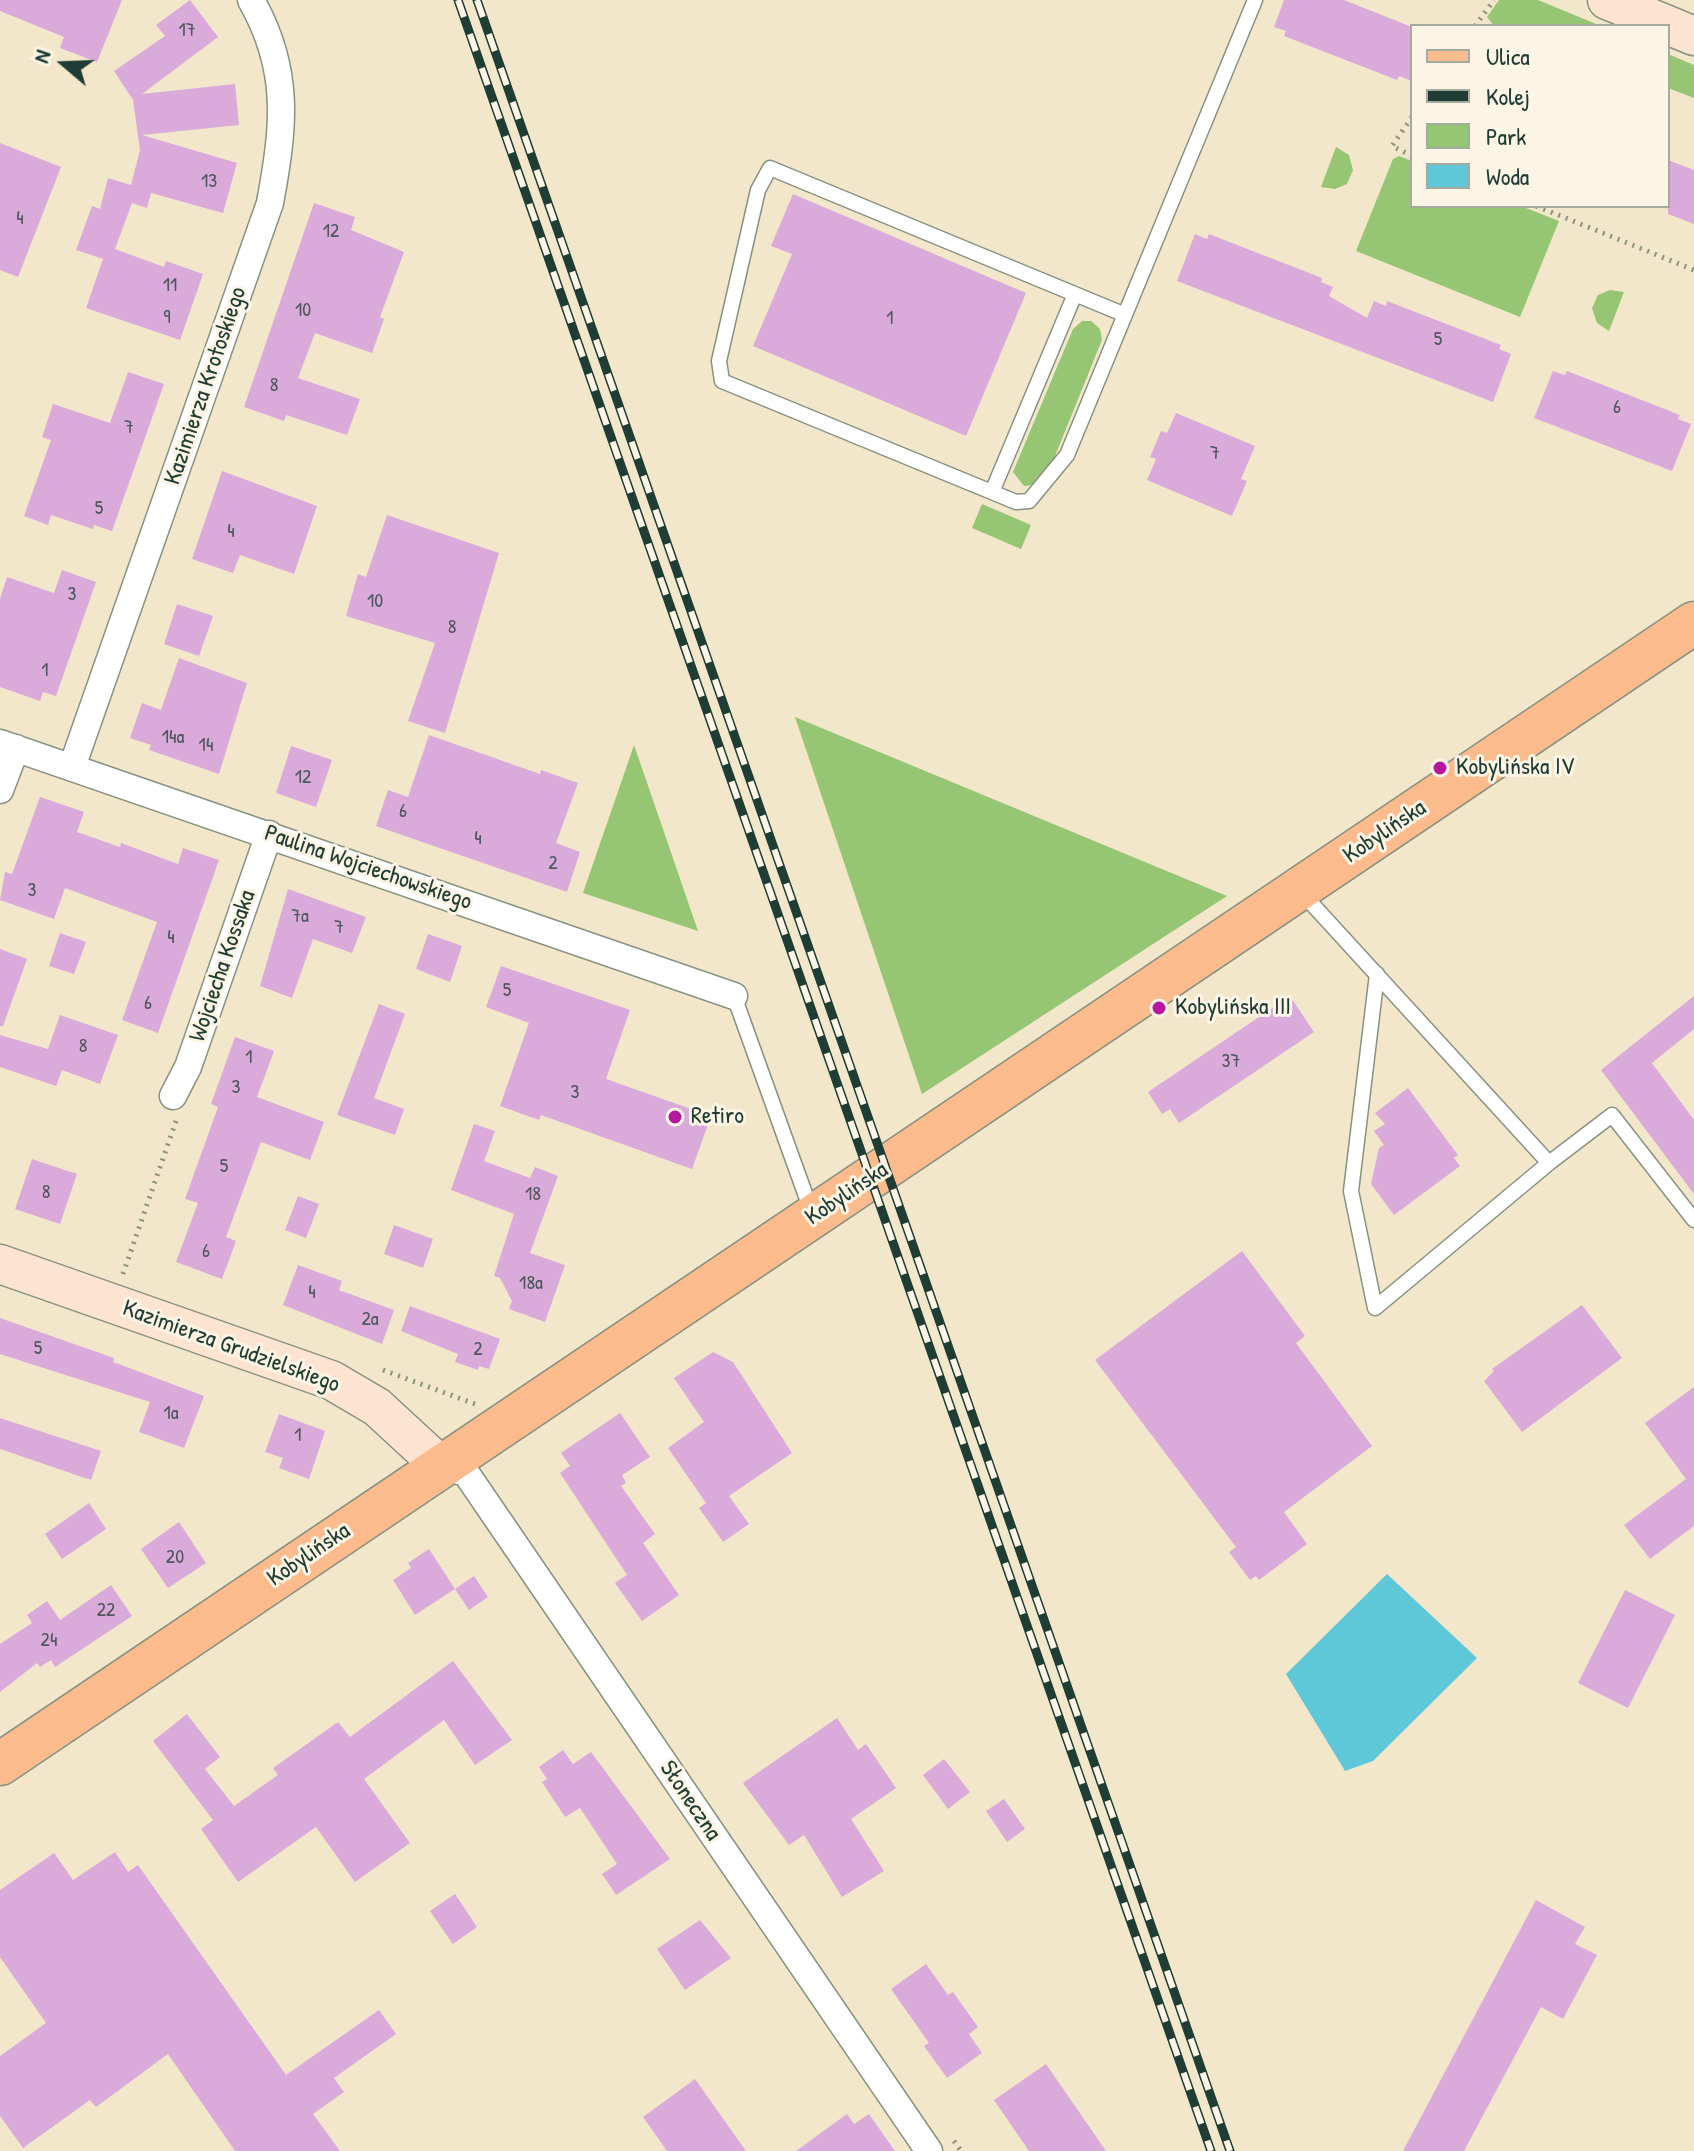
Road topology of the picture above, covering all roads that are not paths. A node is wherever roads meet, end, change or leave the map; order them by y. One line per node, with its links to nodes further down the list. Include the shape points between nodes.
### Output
1 (251, 0): 12 (street, Kazimierza Krotoskiego, via 277,62 284,111 270,203)
2 (1255, 0): 8 (lane)
3 (1607, 0): 4 (street)
4 (1665, 24)
5 (1670, 26): 6 (street)
6 (1694, 36)
7 (1075, 294): 8 (lane); 9 (lane); 9 (lane, via 770,168 758,190 719,361 722,381)
8 (1123, 314): 9 (lane, via 1067,455 1029,501 1016,502)
9 (992, 492)
10 (1694, 623): 15 (main road, Kobylińska)
11 (8, 746): 12 (street, Paulina Wojciechowskiego); 13 (street)
12 (72, 767): 14 (street, Paulina Wojciechowskiego)
13 (0, 790)
14 (269, 834): 17 (street, Paulina Wojciechowskiego); 18 (street, Wojciecha Kossaka, via 188,1067)
15 (1299, 889): 16 (lane); 20 (main road, Kobylińska)
16 (1377, 974): 19 (lane); 19 (lane, via 1351,1191 1375,1308)
17 (734, 996): 20 (lane)
18 (173, 1096)
19 (1549, 1163): 21 (lane, via 1612,1115)
20 (814, 1217): 23 (main road, Kobylińska)
21 (1694, 1220)
22 (0, 1264): 23 (street, Kazimierza Grudzielskiego, via 331,1380 377,1407)
23 (441, 1466): 24 (main road, Kobylińska); 25 (street, Słoneczna, via 466,1473)
24 (0, 1764)
25 (929, 2151)

